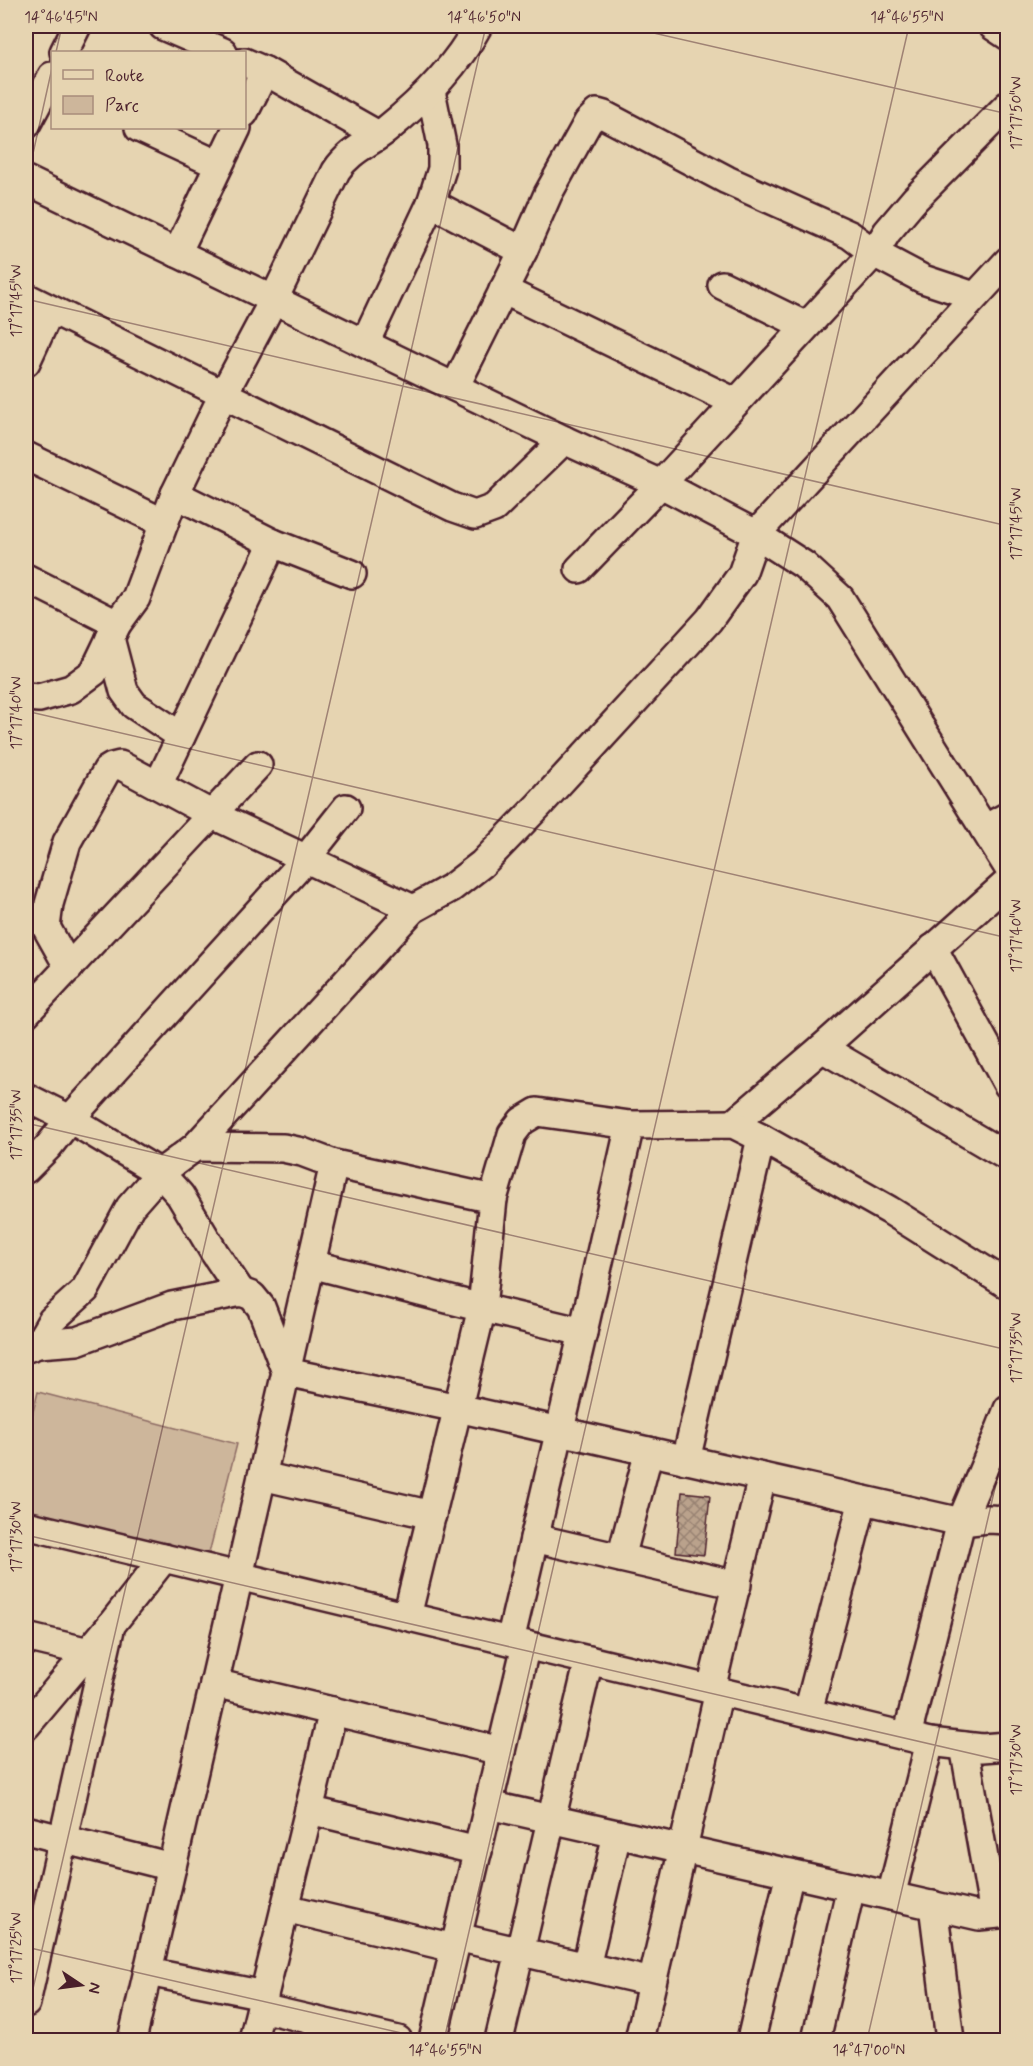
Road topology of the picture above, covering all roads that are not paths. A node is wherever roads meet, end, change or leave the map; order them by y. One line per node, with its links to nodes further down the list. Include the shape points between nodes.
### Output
1 (77, 26): 6 (street)
2 (163, 26): 7 (street)
3 (478, 26): 10 (street)
4 (993, 26): 5 (street)
5 (1008, 36)
6 (64, 51)
7 (221, 51)
8 (255, 67): 11 (street); 16 (street)
9 (51, 83): 13 (street)
10 (431, 91): 16 (street); 19 (street, via 442,145 442,169)
11 (246, 105)
12 (1008, 105): 22 (street, via 915,199)
13 (26, 125)
14 (141, 129): 17 (street)
15 (237, 129): 17 (street)
16 (378, 135): 28 (street, via 345,158)
17 (219, 165): 21 (street)
18 (26, 180): 21 (street)
19 (430, 203): 20 (street); 31 (street)
20 (523, 251): 22 (street, via 548,194 588,122 597,113 728,180 850,235); 25 (street)
21 (177, 253): 28 (street)
22 (874, 253): 26 (street, via 923,279); 30 (street)
23 (1008, 261): 26 (street)
24 (722, 285): 30 (street)
25 (503, 291): 33 (street); 35 (street)
26 (974, 296): 41 (street)
27 (26, 297): 29 (street)
28 (273, 301): 31 (street); 34 (street)
29 (51, 310): 32 (street); 34 (street)
30 (806, 326): 35 (street)
31 (365, 343): 33 (street)
32 (26, 362)
33 (455, 387): 36 (street)
34 (223, 394): 36 (street, via 452,507 476,515 494,508); 39 (street)
35 (735, 402): 38 (street)
36 (564, 440): 38 (street)
37 (26, 456): 40 (street)
38 (661, 484): 41 (street); 43 (street)
39 (175, 494): 40 (street); 42 (street)
40 (164, 524): 46 (street, via 136,598)
41 (756, 534): 54 (street, via 804,565 840,598); 58 (street, via 742,574 709,620 482,864 451,888)
42 (273, 543): 44 (street); 48 (street)
43 (579, 569)
44 (352, 574)
45 (26, 578): 46 (street)
46 (113, 631): 47 (street, via 94,672 70,689 39,698); 48 (street, via 124,690 134,705)
47 (26, 697)
48 (181, 736): 50 (street)
49 (258, 765): 52 (street)
50 (158, 785): 52 (street); 60 (street, via 120,765 112,766 68,842 46,927)
51 (346, 808): 55 (street)
52 (213, 815): 55 (street); 60 (street)
53 (1008, 816): 54 (street)
54 (984, 829): 56 (street)
55 (305, 860): 58 (street); 65 (street)
56 (1008, 867)
57 (1008, 882): 59 (street)
58 (413, 909): 69 (street)
59 (933, 948): 62 (street); 63 (street)
60 (69, 968): 61 (street)
61 (26, 1014)
62 (822, 1048): 66 (street); 70 (street)
63 (1008, 1085)
64 (26, 1097): 65 (street)
65 (70, 1119): 72 (street, via 48,1148); 73 (street)
66 (733, 1124): 67 (street); 68 (street)
67 (630, 1125): 74 (street, via 537,1112 522,1121 512,1134); 79 (street)
68 (760, 1138): 76 (street, via 889,1210); 86 (street)
69 (195, 1148): 71 (street, via 283,1149); 73 (street)
70 (1008, 1157)
71 (334, 1164): 74 (street); 75 (street)
72 (26, 1168)
73 (160, 1173): 77 (street, via 180,1195); 80 (street, via 130,1207 85,1290 52,1320)
74 (493, 1200): 78 (street)
75 (311, 1264): 78 (street); 81 (street)
76 (1008, 1285)
77 (241, 1292): 80 (street, via 172,1306 77,1341); 81 (street, via 252,1296 261,1307)
78 (482, 1308): 79 (street); 82 (street)
79 (583, 1332): 84 (street)
80 (32, 1346)
81 (286, 1372): 82 (street); 87 (street)
82 (458, 1408): 84 (street); 90 (street)
83 (1005, 1425): 92 (street)
84 (559, 1431): 85 (street); 94 (street)
85 (649, 1451): 86 (street); 96 (street)
86 (686, 1460): 88 (street)
87 (262, 1476): 90 (street); 97 (street)
88 (762, 1477): 89 (street); 98 (street)
89 (862, 1500): 92 (street); 108 (street)
90 (432, 1515): 99 (street)
91 (1008, 1520): 92 (street)
92 (961, 1522): 110 (street)
93 (26, 1525): 95 (street)
94 (534, 1538): 96 (street); 102 (street)
95 (164, 1558): 97 (street); 100 (street)
96 (621, 1558): 98 (street)
97 (239, 1576): 99 (street); 105 (street)
98 (736, 1585): 106 (street)
99 (407, 1616): 102 (street)
100 (111, 1625): 103 (street); 119 (street)
101 (26, 1637): 103 (street)
102 (518, 1643): 104 (street); 113 (street)
103 (89, 1652): 109 (street)
104 (589, 1660): 106 (street); 116 (street)
105 (214, 1683): 107 (street); 122 (street)
106 (715, 1690): 108 (street); 120 (street)
107 (333, 1711): 113 (street); 115 (street)
108 (808, 1712): 110 (street)
109 (26, 1726)
110 (918, 1739): 111 (street); 125 (street)
111 (964, 1746): 112 (street); 128 (street)
112 (1008, 1746)
113 (501, 1751): 114 (street)
114 (489, 1805): 116 (street); 121 (street)
115 (309, 1810): 121 (street); 127 (street)
116 (551, 1819): 118 (street); 130 (street)
117 (26, 1830): 119 (street)
118 (617, 1834): 120 (street); 131 (street)
119 (62, 1839): 122 (street); 135 (street)
120 (683, 1849): 123 (street); 133 (street)
121 (478, 1851): 129 (street)
122 (172, 1867): 132 (street)
123 (790, 1873): 124 (street); 143 (street)
124 (851, 1887): 125 (street); 144 (street)
125 (891, 1896): 126 (street)
126 (933, 1905): 128 (street, via 980,1916); 136 (street)
127 (285, 1908): 129 (street); 134 (street)
128 (1001, 1913)
129 (456, 1943): 130 (street); 140 (street)
130 (520, 1952): 131 (street); 141 (street)
131 (586, 1966): 133 (street)
132 (148, 1972): 134 (street); 137 (street)
133 (652, 1982): 142 (street)
134 (262, 2002): 138 (street); 139 (street)
135 (26, 2003)
136 (948, 2038)
137 (132, 2040)
138 (253, 2040)
139 (398, 2040)
140 (433, 2040)
141 (499, 2040)
142 (639, 2040)
143 (751, 2040)
144 (816, 2040)

